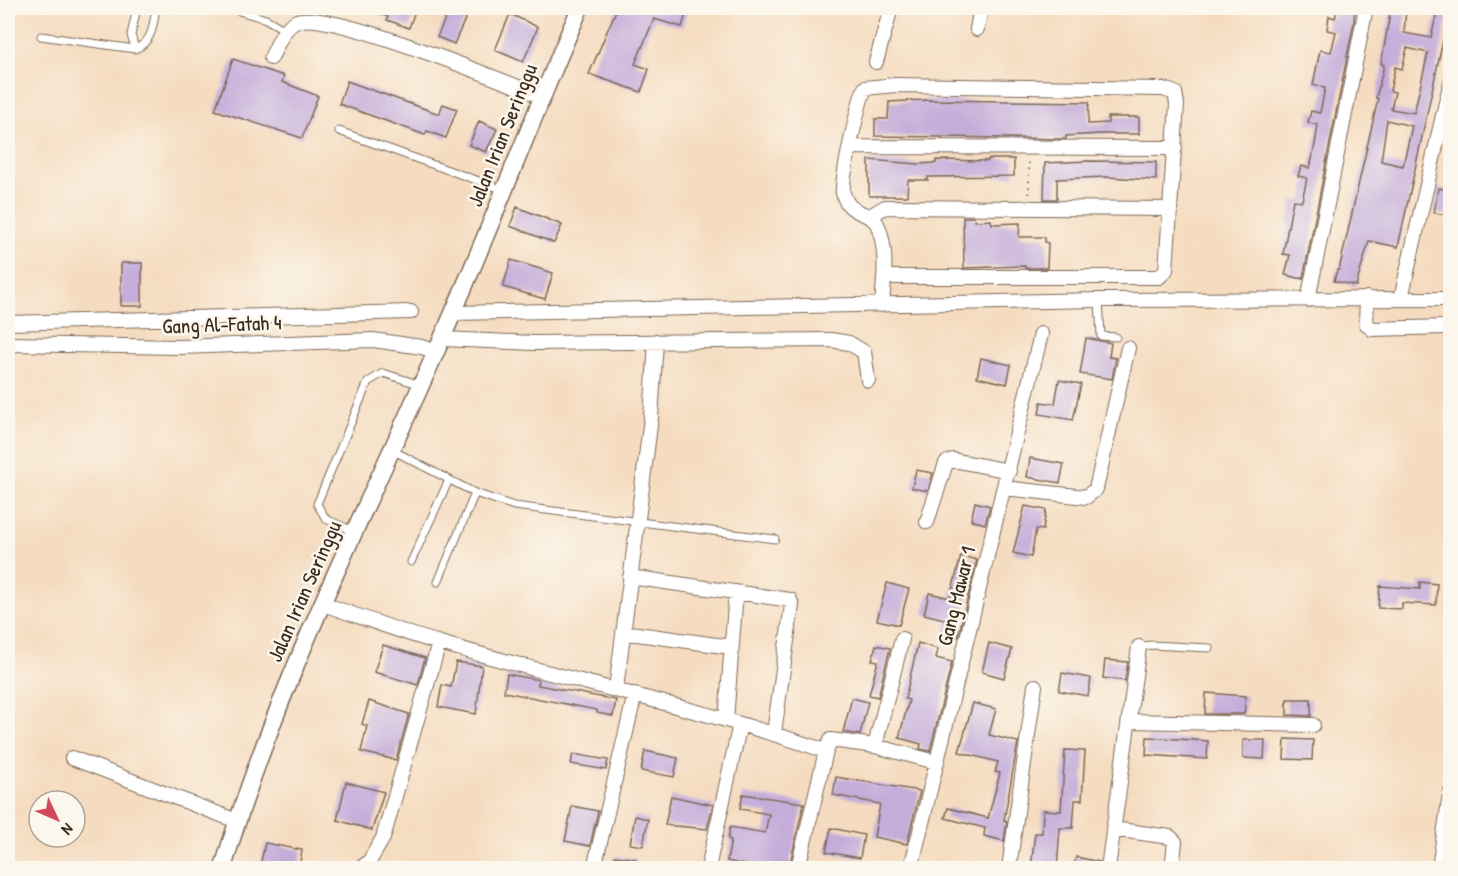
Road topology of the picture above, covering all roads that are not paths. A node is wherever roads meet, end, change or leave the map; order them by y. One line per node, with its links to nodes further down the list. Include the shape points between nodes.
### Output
1 (137, 8): 11 (lane, via 131,35)
2 (156, 8): 11 (lane, via 151,36 145,45)
3 (229, 8): 9 (lane, via 266,19)
4 (580, 8): 15 (street, Jalan Irian Seringgu)
5 (891, 8): 13 (street)
6 (981, 8): 8 (street)
7 (1366, 8): 26 (street)
8 (977, 29)
9 (285, 30): 12 (street); 15 (street, via 305,19 322,21 388,39)
10 (41, 36): 11 (lane)
11 (135, 49)
12 (271, 58)
13 (876, 62)
14 (1450, 84): 24 (street)
15 (541, 96): 19 (street, Jalan Irian Seringgu)
16 (339, 131): 19 (lane)
17 (852, 147): 18 (street); 18 (street, via 865,88 895,85 1171,90 1177,105); 21 (street, via 843,192 850,206)
18 (1174, 148): 20 (street)
19 (504, 190): 34 (street, Jalan Irian Seringgu)
20 (1170, 209): 21 (street, via 885,207); 23 (street, via 1166,270 1159,277)
21 (870, 216): 22 (street, via 878,226)
22 (884, 277): 23 (street); 30 (street)
23 (1006, 278): 28 (street)
24 (1401, 298): 25 (street); 27 (street)
25 (1450, 299)
26 (1308, 300): 27 (street); 29 (street)
27 (1367, 301): 33 (street, via 1366,323 1372,329)
28 (1006, 304): 29 (street); 30 (street)
29 (1100, 304): 36 (lane, via 1101,336)
30 (882, 305): 34 (street)
31 (411, 312): 32 (street)
32 (8, 323)
33 (1447, 327)
34 (444, 333): 37 (street, via 534,343); 38 (street, Gang Al-Fatah 4, via 423,346 373,340 180,347); 41 (street, Jalan Irian Seringgu)
35 (1041, 334): 43 (street, Gang Mawar 1)
36 (1116, 337)
37 (656, 341): 40 (street, via 849,343 864,352); 47 (street)
38 (8, 344)
39 (1128, 348): 45 (street, via 1092,495)
40 (868, 380)
41 (421, 385): 42 (street, Jalan Irian Seringgu); 49 (lane, via 383,373 368,382 317,504 326,519)
42 (392, 450): 44 (lane); 49 (street, Jalan Irian Seringgu)
43 (1009, 471): 45 (street, Gang Mawar 1); 48 (street, via 953,460 946,463)
44 (449, 480): 46 (lane); 51 (lane)
45 (1004, 488): 73 (street, Gang Mawar 1)
46 (475, 493): 47 (lane, via 514,506); 53 (lane)
47 (638, 522): 50 (lane); 52 (street)
48 (927, 522)
49 (355, 532): 55 (street, Jalan Irian Seringgu)
50 (775, 538)
51 (411, 562)
52 (630, 577): 54 (street); 56 (street)
53 (438, 582)
54 (736, 592): 59 (street); 69 (street, via 785,598 792,605)
55 (323, 604): 58 (street); 75 (street, Jalan Irian Seringgu, via 288,681)
56 (623, 632): 59 (street); 63 (street)
57 (902, 639): 70 (street)
58 (439, 643): 63 (street); 78 (street, via 383,838)
59 (731, 647): 65 (street)
60 (1139, 647): 61 (lane); 66 (street)
61 (1209, 648)
62 (1035, 686): 83 (street)
63 (616, 689): 64 (street)
64 (635, 694): 65 (street); 79 (street)
65 (726, 720): 67 (street)
66 (1129, 721): 68 (street); 76 (street)
67 (740, 724): 69 (street); 80 (street)
68 (1313, 724)
69 (774, 733): 71 (street)
70 (874, 746): 71 (street, via 836,739 831,740); 73 (street)
71 (826, 751): 81 (street)
72 (72, 758): 75 (street)
73 (936, 762): 82 (street, Gang Mawar 1)
74 (1450, 794): 86 (street)
75 (237, 820): 77 (street, Jalan Irian Seringgu)
76 (1113, 829): 84 (street); 85 (street, via 1170,837 1174,842)
77 (223, 868)
78 (361, 868)
79 (594, 868)
80 (708, 868)
81 (798, 868)
82 (911, 868)
83 (1009, 868)
84 (1108, 868)
85 (1172, 868)
86 (1439, 868)

